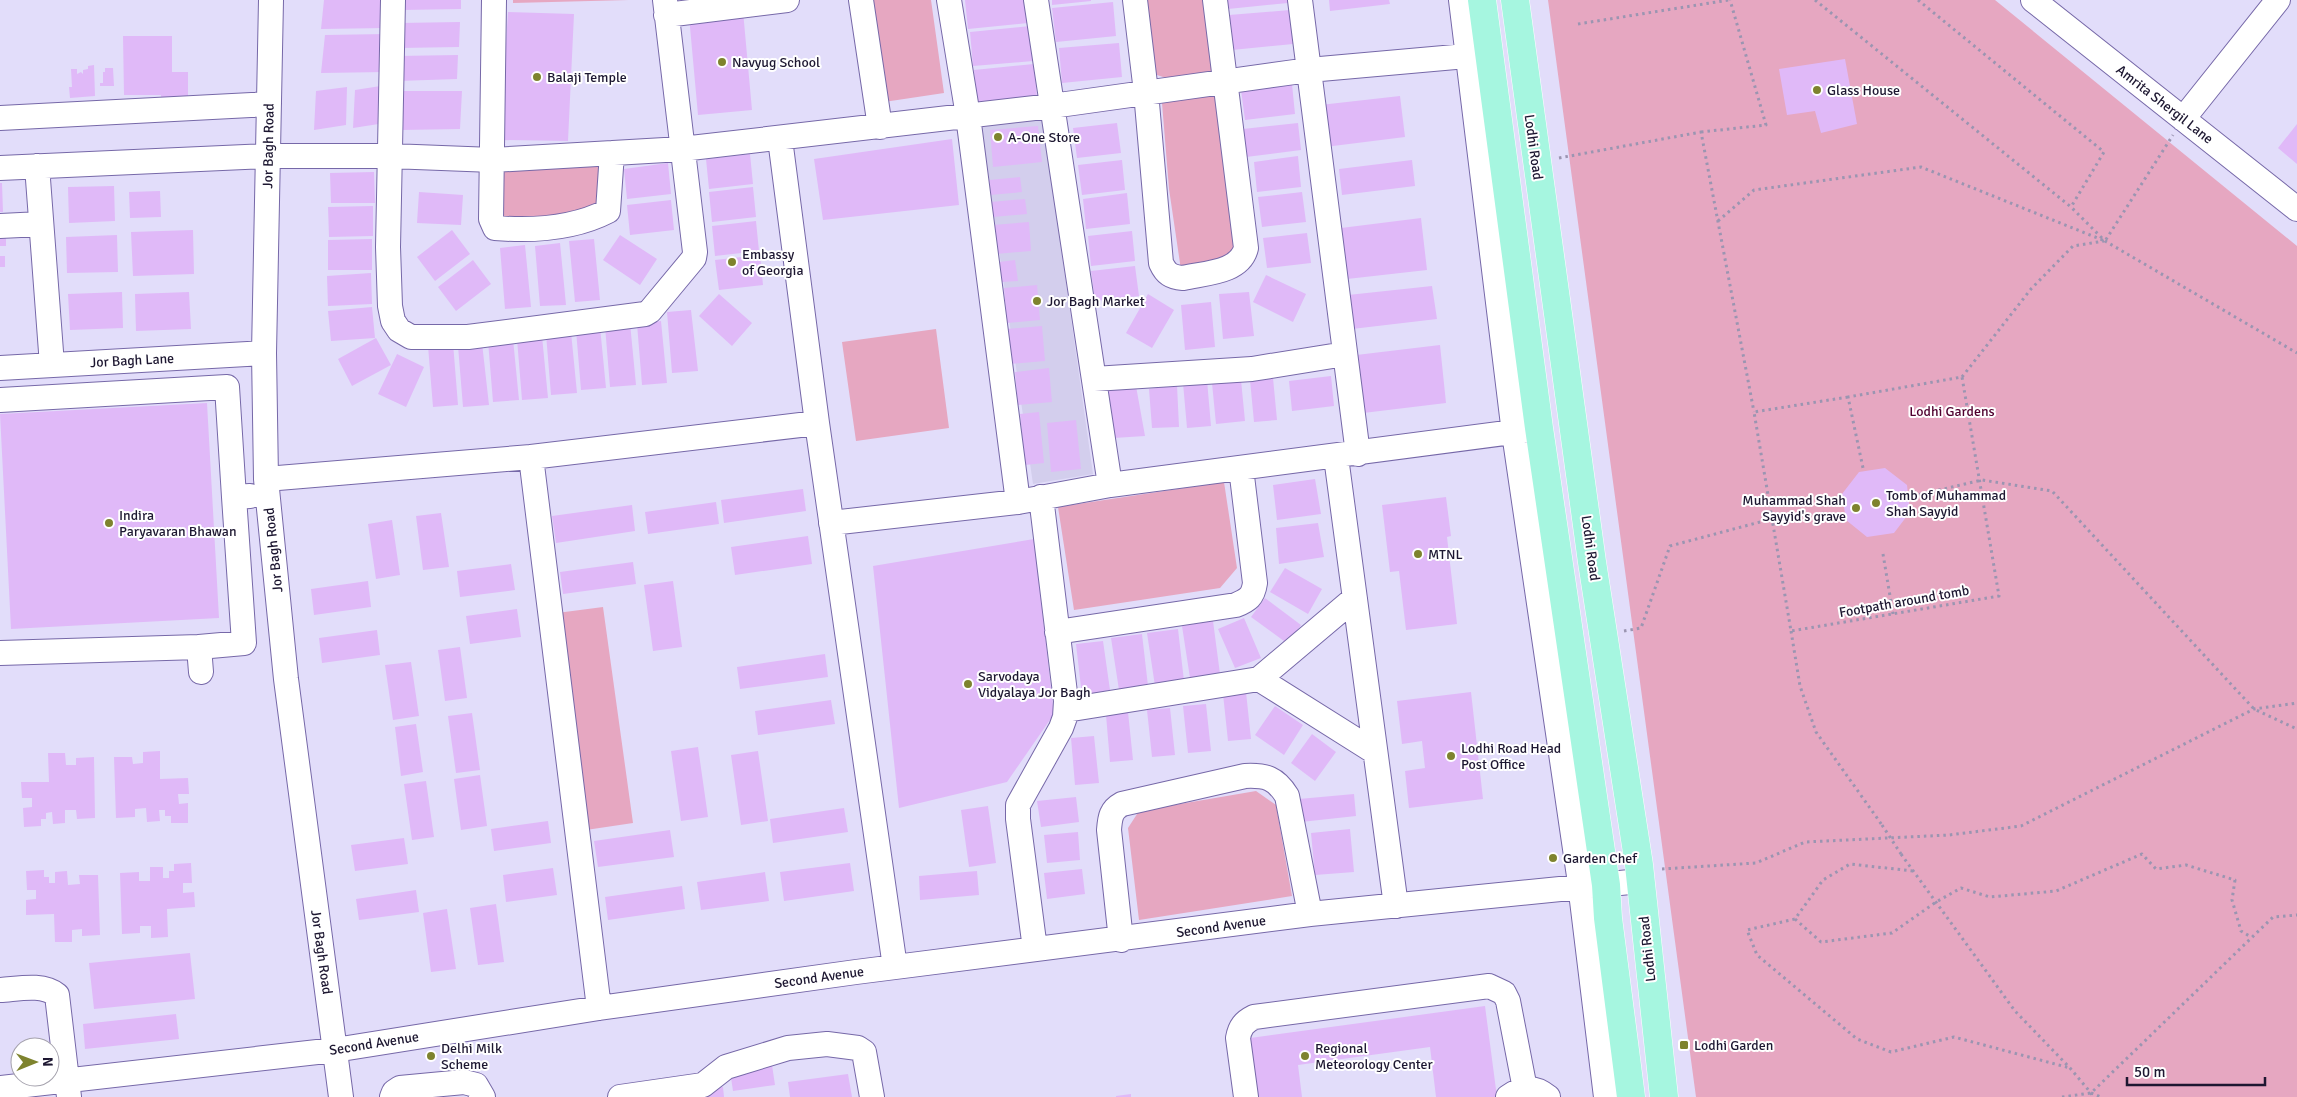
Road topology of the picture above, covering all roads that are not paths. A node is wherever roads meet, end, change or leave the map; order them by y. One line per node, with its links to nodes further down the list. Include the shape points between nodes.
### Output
1 (271, 0): 21 (street, Jor Bagh Road)
2 (393, 0): 31 (street)
3 (494, 0): 32 (street)
4 (861, 0): 26 (street)
5 (949, 0): 23 (street)
6 (1036, 0): 22 (street)
7 (1135, 0): 20 (street)
8 (1215, 0): 19 (street)
9 (1300, 0): 18 (street)
10 (1461, 0): 17 (street)
11 (1482, 0): 17 (main road)
12 (1514, 0): 62 (main road, Lodhi Road)
13 (2033, 0): 25 (street, Amrita Shergil Lane)
14 (2278, 0): 25 (street)
15 (773, 1): 16 (street)
16 (666, 8): 28 (street)
17 (1479, 56): 18 (street); 45 (main road)
18 (1309, 70): 19 (street); 39 (street)
19 (1225, 82): 20 (street); 20 (street, via 1246,248 1244,258 1234,266 1182,278 1166,273 1161,263)
20 (1146, 92): 22 (street)
21 (268, 104): 24 (street); 30 (street, Jor Bagh Road)
22 (1052, 106): 23 (street); 42 (street)
23 (968, 116): 26 (street); 52 (street)
24 (0, 118)
25 (2183, 119): 35 (street, Amrita Shergil Lane)
26 (880, 127): 27 (street)
27 (780, 139): 28 (street); 44 (street)
28 (682, 149): 29 (street); 31 (street, via 695,255 650,311 468,337 411,337 392,321 388,247)
29 (612, 153): 32 (street); 32 (street, via 608,211 589,221 522,230 495,228 491,219)
30 (268, 156): 31 (street); 33 (street); 38 (street, Jor Bagh Road)
31 (390, 156): 32 (street)
32 (492, 160)
33 (37, 166): 34 (street); 36 (street)
34 (0, 168)
35 (2297, 209)
36 (41, 224): 37 (street); 40 (street)
37 (0, 226)
38 (264, 353): 40 (street, Jor Bagh Lane); 50 (street, Jor Bagh Road)
39 (1345, 354): 42 (street, via 1252,369); 46 (street)
40 (52, 365): 41 (street, Jor Bagh Lane)
41 (0, 368)
42 (1094, 379): 49 (street)
43 (0, 400): 51 (street, via 227,387)
44 (817, 423): 47 (street); 53 (street)
45 (1526, 430): 46 (street); 63 (main road)
46 (1347, 455): 48 (street); 54 (street)
47 (531, 457): 50 (street); 70 (street)
48 (1241, 468): 49 (street); 55 (street, via 1255,583 1254,594 1248,600 1236,605)
49 (1110, 486): 52 (street)
50 (267, 487): 51 (street); 71 (street, Jor Bagh Road, via 286,679)
51 (234, 497): 56 (street, via 244,643)
52 (1030, 500): 53 (street); 55 (street)
53 (831, 523): 68 (street)
54 (1354, 598): 59 (street); 61 (street)
55 (1057, 632): 60 (street)
56 (199, 647): 57 (street); 58 (street)
57 (0, 653)
58 (202, 672)
59 (1259, 679): 60 (street); 61 (street)
60 (1066, 710): 67 (street, via 1061,728 1018,805)
61 (1375, 752): 64 (street)
62 (1640, 881): 63 (street, Second Avenue); 84 (main road, Lodhi Road)
63 (1593, 887): 64 (street, Second Avenue); 82 (street); 83 (main road, via 1608,918)
64 (1396, 906): 65 (street, Second Avenue)
65 (1310, 914): 66 (street, Second Avenue); 66 (street, via 1287,796 1280,784 1272,779 1260,775 1245,776 1122,804 1113,809 1108,830)
66 (1121, 940): 67 (street, Second Avenue)
67 (1035, 949): 68 (street, Second Avenue)
68 (895, 967): 70 (street, Second Avenue)
69 (0, 990): 73 (street, via 41,988 57,995)
70 (599, 1008): 71 (street, Second Avenue)
71 (335, 1050): 73 (street, Second Avenue); 75 (street, Jor Bagh Road)
72 (0, 1088): 73 (street, Second Avenue)
73 (68, 1088)
74 (1517, 1093): 80 (street, via 1508,1001 1504,993 1489,986 1254,1017 1245,1022 1238,1038); 81 (street, via 1534,1089)
75 (341, 1097)
76 (392, 1097): 77 (street, via 400,1088 464,1082 476,1085)
77 (483, 1097)
78 (620, 1097): 79 (street, via 703,1085 726,1067 788,1048 828,1044 858,1048 864,1052)
79 (872, 1097)
80 (1246, 1097)
81 (1548, 1097)
82 (1606, 1097)
83 (1631, 1097)
84 (1664, 1097)

